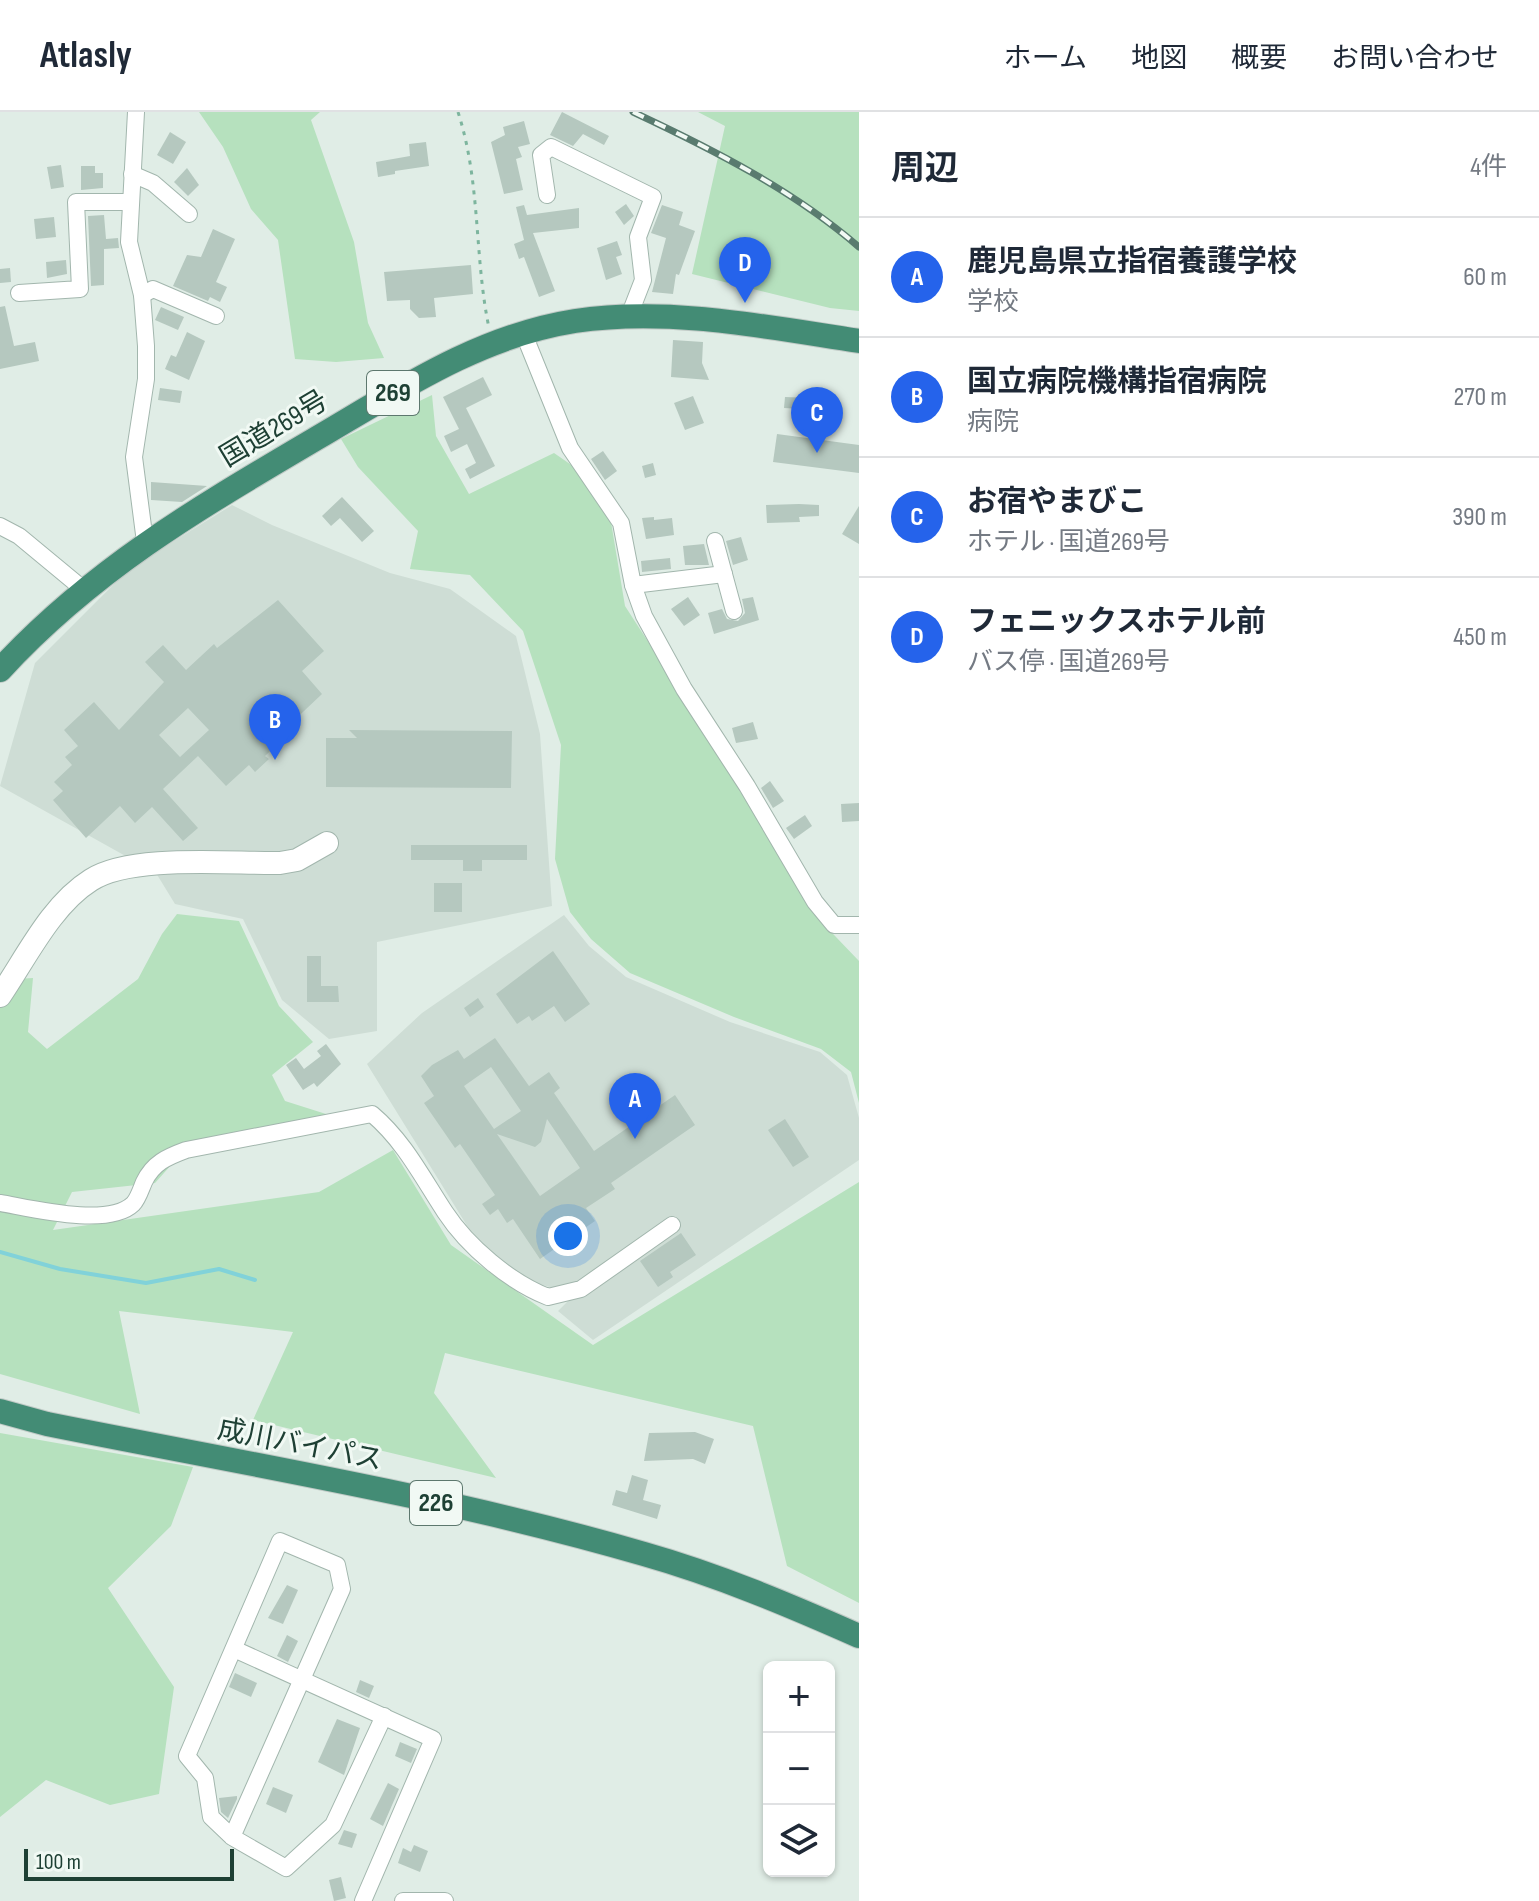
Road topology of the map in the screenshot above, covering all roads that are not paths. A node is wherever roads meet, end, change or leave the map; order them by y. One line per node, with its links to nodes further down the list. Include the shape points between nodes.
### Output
1 (136, 112): 2 (street)
2 (132, 174): 4 (street); 5 (street, via 153,183)
3 (547, 195): 9 (street, via 541,155 551,147 653,197 638,237 643,280)
4 (128, 202): 6 (street, via 76,202 80,289); 7 (street, via 129,242)
5 (189, 214)
6 (19, 293)
7 (142, 295): 8 (street, via 153,289); 14 (street, via 146,379 134,457)
8 (216, 316)
9 (629, 316): 10 (highway, 国道269号 / 269); 11 (highway, 国道269号 / 269)
10 (523, 332): 14 (highway, 国道269号 / 269, via 409,384); 16 (street, via 570,448 621,523)
11 (859, 341)
12 (0, 526): 17 (street)
13 (715, 541): 15 (street)
14 (145, 542): 17 (highway, 国道269号 / 269)
15 (724, 574): 16 (street); 18 (street)
16 (633, 585): 21 (street, via 684,689 815,902 834,925)
17 (83, 589): 19 (highway, 国道269号 / 269)
18 (734, 611)
19 (0, 670)
20 (327, 843): 22 (street, via 280,863 167,863 120,868 91,879 56,914)
21 (859, 925)
22 (0, 996)
23 (0, 1203): 24 (street, via 71,1216 123,1209 133,1205 150,1170 165,1158 372,1114 404,1146 466,1240 521,1284 548,1297 581,1289)
24 (672, 1225)
25 (0, 1411): 26 (highway, 成川バイパス / 226, via 532,1523 647,1554)
26 (859, 1636)
27 (234, 1649): 28 (street); 28 (street, via 280,1541 337,1565 342,1589); 30 (street, via 187,1756 205,1778 211,1817)
28 (303, 1679): 29 (street); 30 (street)
29 (384, 1716): 30 (street, via 333,1825 286,1868); 31 (street, via 433,1739)
30 (232, 1837)
31 (363, 1901)
32 (403, 1901): 33 (street)
33 (445, 1901)

